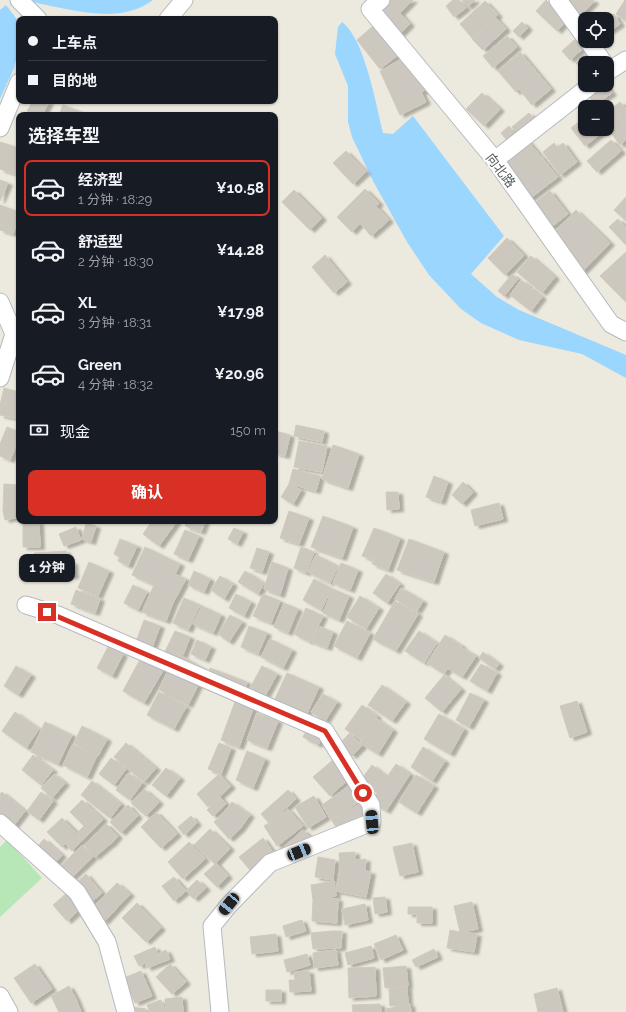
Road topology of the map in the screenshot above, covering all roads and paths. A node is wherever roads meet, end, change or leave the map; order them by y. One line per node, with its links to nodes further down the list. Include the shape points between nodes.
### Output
1 (19, 0): 5 (street)
2 (184, 0): 6 (street)
3 (558, 0): 7 (street)
4 (375, 5): 13 (street, 向北路)
5 (35, 16)
6 (171, 16)
7 (578, 27)
8 (626, 60): 9 (street)
9 (614, 65)
10 (16, 89): 12 (street)
11 (582, 92): 13 (street)
12 (0, 128)
13 (494, 160): 15 (street, 向北路, via 612,324)
14 (0, 302): 16 (street, via 14,334)
15 (626, 332)
16 (0, 378)
17 (26, 605): 22 (street, via 58,616 325,731 371,805 372,822 270,864 229,904 212,926)
18 (0, 823): 21 (street, via 77,892 107,942)
19 (0, 996): 20 (street)
20 (9, 1012)
21 (126, 1012)
22 (220, 1012)

